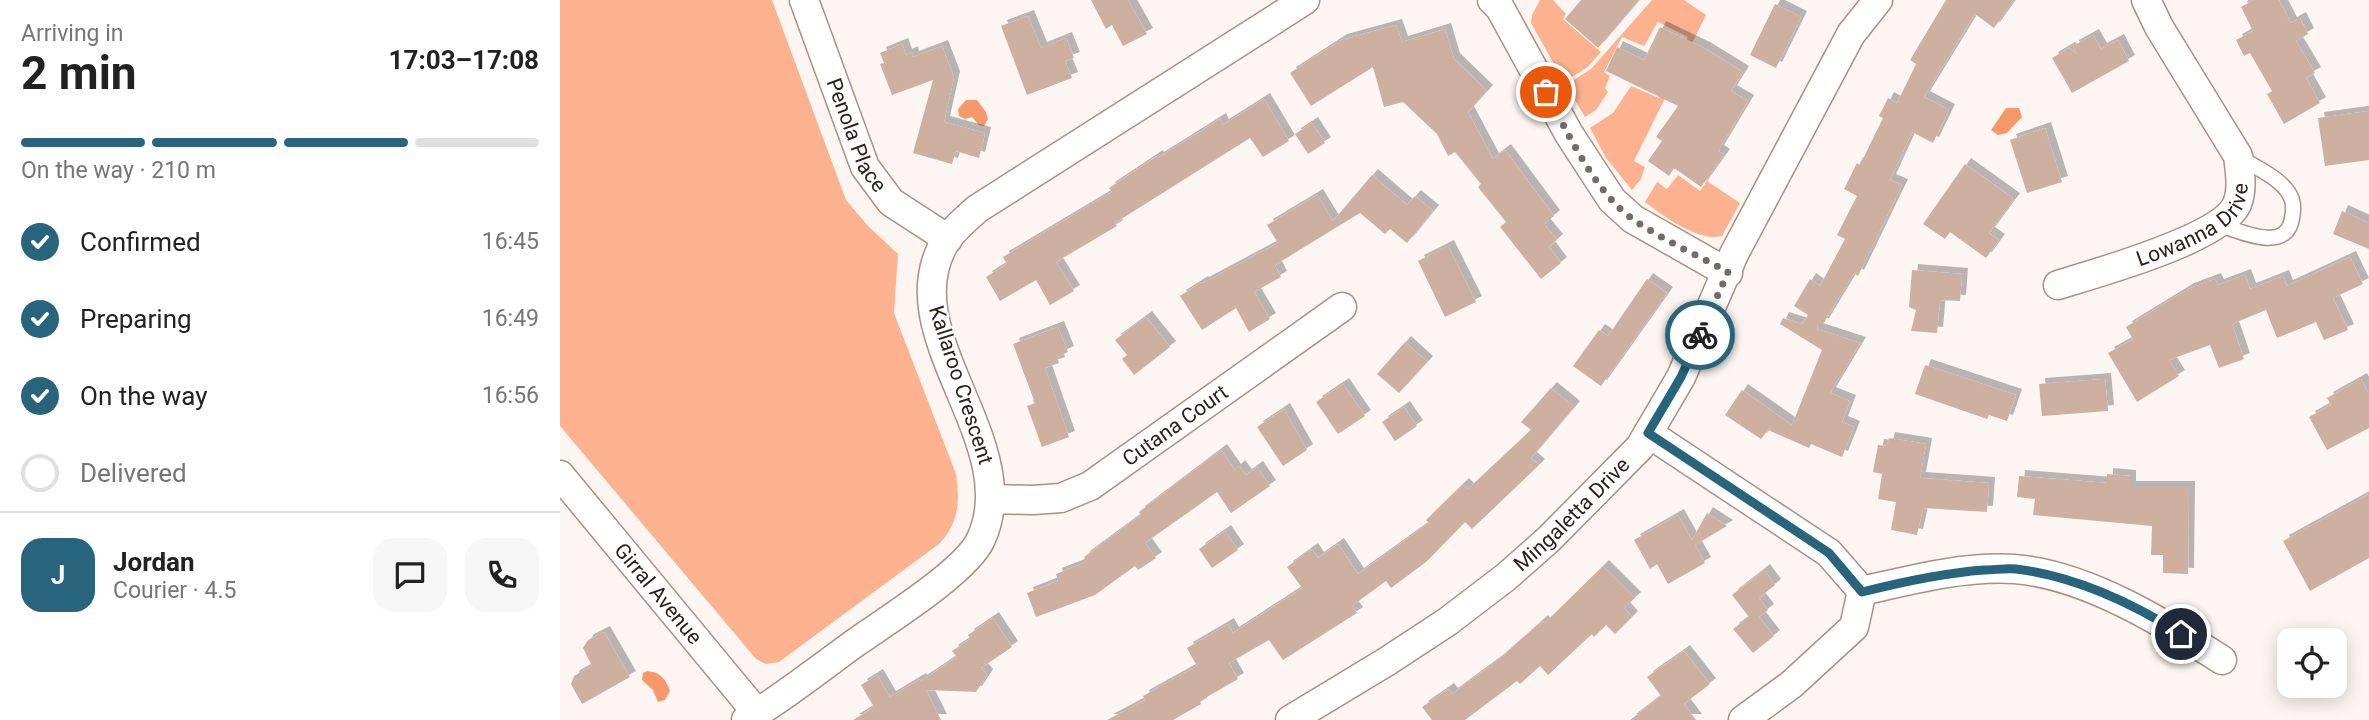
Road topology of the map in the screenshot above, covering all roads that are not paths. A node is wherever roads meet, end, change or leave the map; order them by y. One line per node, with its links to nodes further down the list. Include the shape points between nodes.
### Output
1 (804, 0): 8 (street, Penola Place, via 865,167 891,202)
2 (1305, 0): 8 (street, Kallaroo Crescent, via 977,209)
3 (1878, 0): 9 (street, Mingaletta Drive, via 1852,34)
4 (2146, 0): 6 (street, Lowanna Drive)
5 (1501, 3): 9 (street, via 1569,134 1612,200 1633,219)
6 (2238, 156): 7 (street, Lowanna Drive, via 2241,178 2236,206); 7 (lane, via 2289,192 2294,207 2291,224 2283,235 2270,239)
7 (2217, 223): 10 (street, Lowanna Drive, via 2191,240)
8 (948, 239): 14 (street, Kallaroo Crescent, via 934,273 931,304 984,453)
9 (1728, 272): 12 (street, Mingaletta Drive, via 1681,377)
10 (2058, 285)
11 (1342, 307): 14 (street, Cutana Court, via 1090,486 1061,498)
12 (1648, 433): 15 (street, via 1829,553); 18 (street, Mingaletta Drive, via 1640,447 1506,577 1427,636)
13 (560, 475): 17 (street, Girral Avenue)
14 (991, 499): 17 (street, Kallaroo Crescent, via 980,542 948,576)
15 (1862, 592): 16 (street, via 1960,572 2015,569 2090,587 2161,621); 19 (street, via 1854,627 1792,684)
16 (2222, 660)
17 (751, 717)
18 (1290, 720)
19 (1743, 720)

